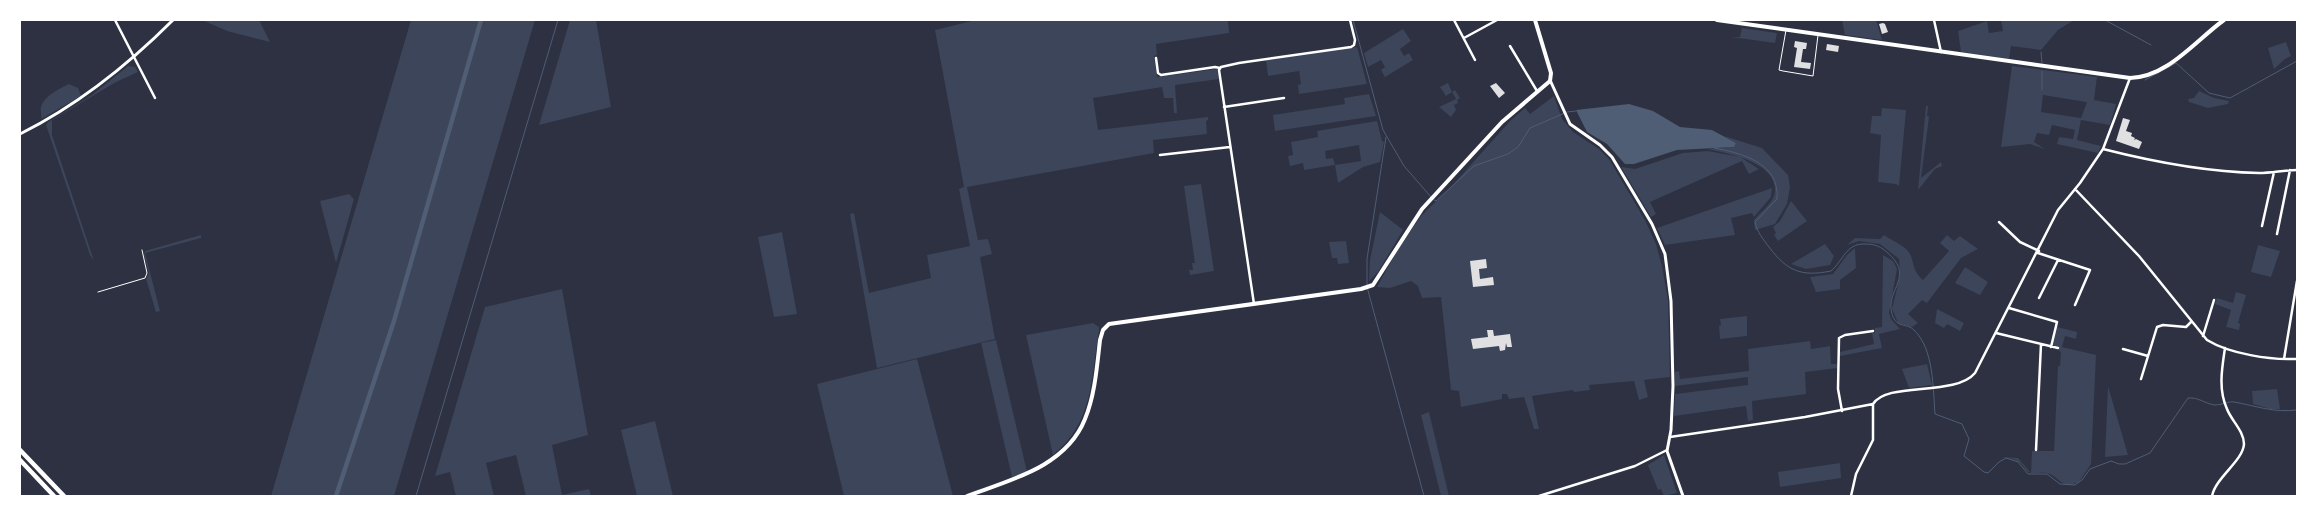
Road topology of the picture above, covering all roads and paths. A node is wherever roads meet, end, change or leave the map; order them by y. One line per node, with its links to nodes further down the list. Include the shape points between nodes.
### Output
1 (115, 20): 15 (street)
2 (173, 20): 15 (street)
3 (1350, 20): 18 (street, via 1356,40 1351,47)
4 (1454, 20): 12 (street)
5 (1497, 20): 12 (street)
6 (1535, 20): 20 (main road, via 1550,67)
7 (1717, 20): 10 (main road)
8 (1934, 20): 14 (street)
9 (2224, 20): 19 (main road, via 2171,63 2145,76)
10 (1786, 29): 11 (main road); 11 (lane, via 1779,70 1813,76)
11 (1818, 34): 14 (main road)
12 (1464, 38): 17 (street)
13 (1510, 46): 21 (street)
14 (1941, 52): 19 (main road)
15 (134, 58): 22 (street); 25 (street, via 98,87)
16 (1156, 58): 18 (street, via 1160,75)
17 (1475, 60)
18 (1220, 68): 24 (street)
19 (2130, 78): 27 (street)
20 (1550, 80): 21 (main road); 61 (street, via 1572,126 1612,157 1663,246 1671,301 1673,386)
21 (1538, 93): 43 (main road, via 1502,122 1430,200 1406,230 1378,278 1368,287)
22 (155, 98)
23 (1284, 98): 24 (street)
24 (1224, 107): 26 (street)
25 (20, 134)
26 (1230, 147): 28 (street); 43 (street)
27 (2103, 149): 31 (street, via 2191,168); 32 (street)
28 (1160, 155)
29 (2290, 170): 30 (street); 31 (street); 35 (street)
30 (2297, 170)
31 (2274, 172): 34 (street)
32 (2075, 190): 37 (street, via 2058,210); 46 (street, via 2140,256)
33 (1999, 222): 37 (street, via 2020,242)
34 (2262, 226)
35 (2277, 234)
36 (142, 250): 40 (path, via 147,273 145,278)
37 (2038, 252): 38 (street); 45 (street)
38 (2058, 260): 41 (street); 44 (street, via 2090,270)
39 (2297, 281): 56 (street)
40 (98, 292)
41 (2039, 298)
42 (2214, 300): 49 (street)
43 (1254, 304): 68 (main road, via 1107,326 1100,340 1089,408 1072,441 1052,460 1033,471)
44 (2075, 305)
45 (2009, 308): 48 (street); 51 (street, via 2057,322)
46 (2191, 322): 49 (street); 55 (street, via 2186,327 2157,327)
47 (1873, 331): 60 (street, via 1839,338 1838,389)
48 (1996, 334): 50 (street); 59 (street, via 1972,377 1961,384 1885,396)
49 (2203, 336): 52 (street)
50 (2041, 344): 51 (street); 64 (street)
51 (2051, 347): 53 (street)
52 (2225, 347): 56 (street, via 2273,360); 72 (street, via 2221,390 2244,445 2214,488)
53 (2058, 348)
54 (2123, 349): 55 (street)
55 (2148, 356): 58 (street)
56 (2284, 359): 57 (street)
57 (2297, 359)
58 (2141, 379)
59 (1873, 404): 60 (street); 71 (street, via 1872,440 1856,474)
60 (1842, 410): 61 (street)
61 (1670, 437): 62 (street)
62 (1667, 449): 69 (street, via 1635,466); 70 (street)
63 (20, 450): 67 (highway)
64 (2036, 450)
65 (20, 460): 66 (highway)
66 (54, 496)
67 (64, 496)
68 (967, 496)
69 (1539, 496)
70 (1683, 496)
71 (1851, 496)
72 (2212, 496)

